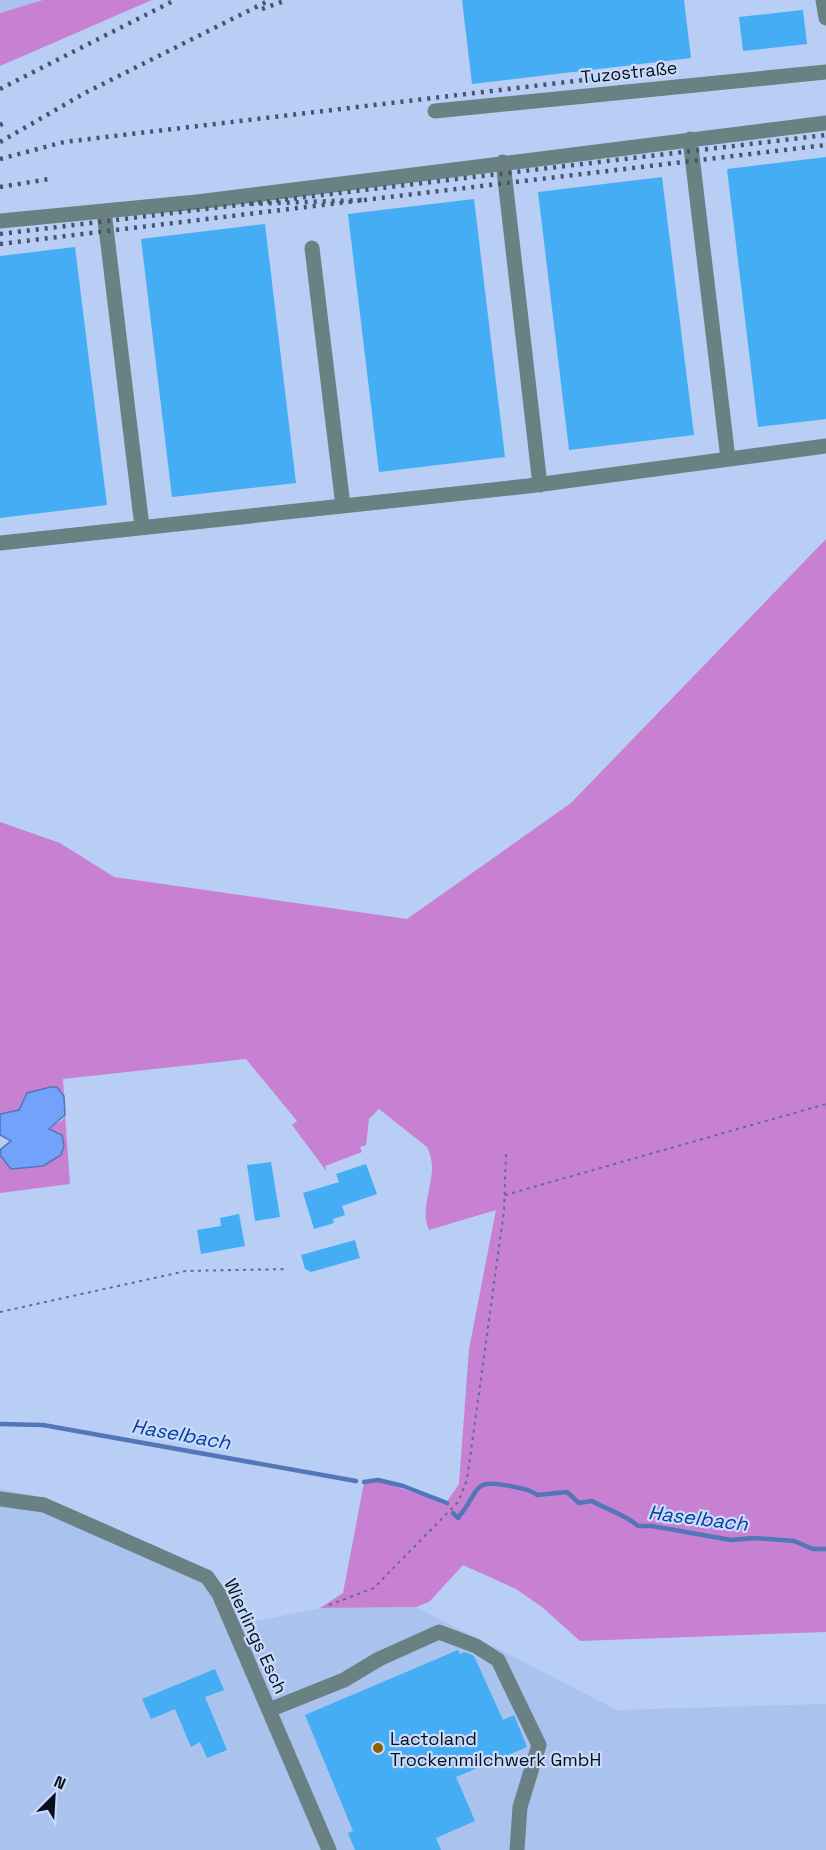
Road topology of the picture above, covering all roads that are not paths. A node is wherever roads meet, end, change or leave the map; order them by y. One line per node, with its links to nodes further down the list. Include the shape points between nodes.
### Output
1 (823, 0): 2 (street)
2 (826, 18)
3 (826, 72): 4 (street, Tuzostraße)
4 (435, 111)
5 (826, 123): 6 (street)
6 (690, 139): 7 (street); 12 (street)
7 (503, 162): 8 (street); 13 (street)
8 (104, 211): 9 (street); 15 (street)
9 (0, 221)
10 (312, 248): 14 (street)
11 (826, 446): 12 (street)
12 (728, 459): 13 (street)
13 (540, 485): 14 (street)
14 (344, 506): 15 (street)
15 (142, 527): 16 (street)
16 (0, 543)
17 (0, 1499): 18 (street, Wierlings Esch, via 44,1504 207,1577 219,1594)
18 (269, 1710): 19 (street, Wierlings Esch); 20 (street, via 344,1680 439,1632 476,1646 498,1660 539,1745 520,1807)
19 (329, 1850)
20 (517, 1850)

